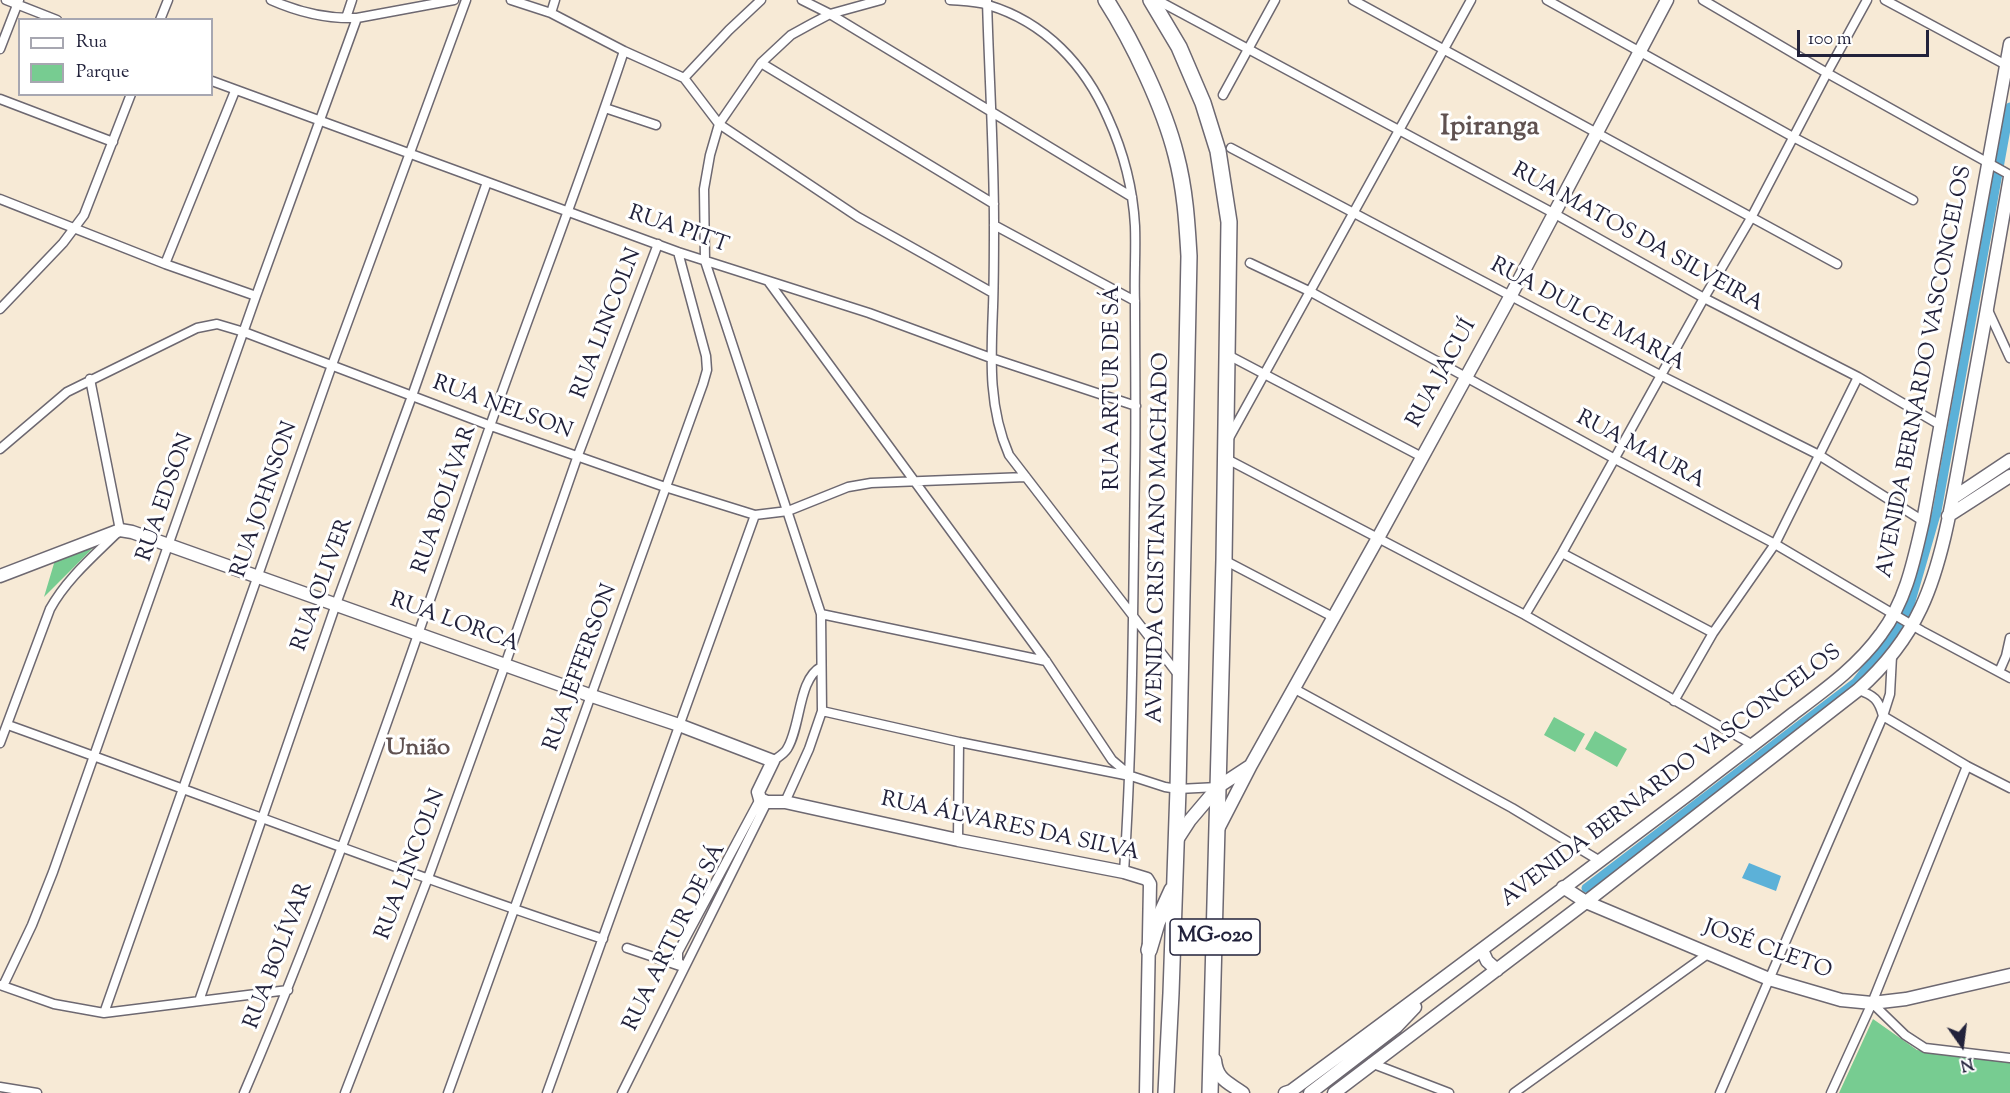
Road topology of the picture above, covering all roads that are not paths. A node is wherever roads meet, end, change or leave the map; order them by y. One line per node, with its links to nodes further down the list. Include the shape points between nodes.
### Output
1 (6, 0): 24 (street)
2 (168, 0): 29 (street)
3 (271, 0): 30 (street, via 317,16)
4 (352, 0): 30 (street)
5 (454, 0): 31 (street)
6 (466, 0): 57 (street, RUA JOHNSON)
7 (511, 0): 26 (street)
8 (555, 0): 26 (street)
9 (761, 0): 41 (street)
10 (802, 0): 27 (street)
11 (881, 0): 27 (street)
12 (950, 0): 25 (street, RUA ARTUR DE SÁ)
13 (1106, 0): 139 (highway, AVENIDA CRISTIANO MACHADO, via 1139,60 1163,116 1184,190 1189,256)
14 (1151, 0): 87 (highway, via 1192,75 1218,151 1229,222)
15 (1157, 0): 33 (street, RUA MATOS DA SILVEIRA)
16 (1275, 0): 33 (street)
17 (1353, 0): 35 (street)
18 (1471, 0): 35 (street)
19 (1547, 0): 36 (street)
20 (1667, 0): 36 (main road, RUA JACUÍ / MG-020)
21 (1703, 0): 40 (street)
22 (1867, 0): 40 (street)
23 (1885, 0): 39 (street)
24 (18, 2): 28 (street); 34 (street)
25 (987, 2): 48 (street); 61 (street, RUA ARTUR DE SÁ, via 1039,28 1090,83 1121,152)
26 (550, 13): 37 (street)
27 (830, 14): 38 (street, via 791,35); 48 (street)
28 (53, 18)
29 (161, 18)
30 (346, 18): 31 (street)
31 (357, 18): 49 (street, RUA EDSON)
32 (2010, 44): 39 (main road, AVENIDA BERNARDO VASCONCELOS)
33 (1248, 48): 44 (street); 52 (street, RUA MATOS DA SILVEIRA)
34 (0, 49)
35 (1445, 50): 52 (street); 53 (street)
36 (1639, 50): 53 (main road, RUA JACUÍ / MG-020); 54 (street)
37 (624, 51): 41 (street); 47 (street, RUA BOLÍVAR)
38 (761, 63): 50 (street); 64 (street)
39 (2006, 65): 58 (main road, AVENIDA BERNARDO VASCONCELOS)
40 (1827, 73): 54 (street); 58 (street)
41 (684, 78): 50 (street)
42 (213, 81): 43 (street, RUA PITT)
43 (235, 91): 49 (street, RUA PITT); 75 (street)
44 (1223, 95)
45 (130, 96): 55 (street)
46 (0, 99): 55 (street)
47 (605, 108): 51 (street); 66 (street, RUA BOLÍVAR)
48 (991, 112): 61 (street); 64 (street)
49 (319, 121): 57 (street, RUA PITT); 80 (street, RUA EDSON)
50 (719, 124): 73 (street, via 704,189); 78 (street, via 858,216)
51 (656, 125)
52 (1399, 130): 65 (street); 67 (street, RUA MATOS DA SILVEIRA)
53 (1596, 133): 67 (main road, RUA JACUÍ / MG-020); 68 (street)
54 (1793, 137): 63 (street); 68 (street)
55 (113, 142): 70 (street)
56 (1231, 148): 65 (street, RUA DULCE MARIA)
57 (409, 153): 60 (street, RUA PITT); 90 (street, RUA JOHNSON)
58 (1989, 162): 59 (street); 98 (main road, AVENIDA BERNARDO VASCONCELOS)
59 (2010, 176): 84 (main road, AVENIDA BERNARDO VASCONCELOS)
60 (487, 182): 66 (street, RUA PITT); 96 (street, RUA OLIVER)
61 (1132, 197): 83 (street, RUA ARTUR DE SÁ)
62 (0, 199): 70 (street)
63 (1913, 200)
64 (993, 204): 69 (street)
65 (1353, 211): 79 (street); 81 (street, RUA DULCE MARIA)
66 (568, 212): 71 (street, RUA PITT); 99 (street, RUA BOLÍVAR)
67 (1555, 214): 81 (main road, RUA JACUÍ / MG-020); 82 (street, RUA MATOS DA SILVEIRA)
68 (1751, 218): 76 (street); 82 (street)
69 (994, 225): 78 (street); 83 (street)
70 (75, 229): 75 (street); 85 (street)
71 (658, 244): 72 (street, RUA PITT); 102 (street, RUA LINCOLN)
72 (678, 252): 73 (street, RUA PITT); 110 (street, RUA JEFFERSON, via 707,370)
73 (705, 261): 77 (street, RUA PITT); 112 (street)
74 (1250, 263): 79 (street, RUA MAURA)
75 (165, 264): 80 (street)
76 (1836, 264)
77 (768, 280): 88 (street, RUA PITT); 109 (street)
78 (993, 292): 88 (street)
79 (1311, 292): 91 (street); 92 (street, RUA MAURA)
80 (256, 296): 86 (street, RUA EDSON)
81 (1510, 297): 92 (main road, RUA JACUÍ / MG-020); 93 (street, RUA DULCE MARIA)
82 (1704, 298): 93 (street); 94 (street, RUA MATOS DA SILVEIRA)
83 (1135, 301): 97 (street, RUA ARTUR DE SÁ)
84 (1987, 308): 89 (street); 111 (main road, AVENIDA BERNARDO VASCONCELOS)
85 (0, 309)
86 (244, 332): 90 (street, RUA NELSON); 95 (street, RUA NELSON, via 217,324 197,328); 118 (street, RUA EDSON)
87 (1228, 355): 91 (street); 101 (highway)
88 (991, 358): 97 (street, RUA PITT); 108 (street, via 997,425 1009,455)
89 (2010, 358)
90 (332, 365): 96 (street, RUA NELSON); 122 (street, RUA JOHNSON)
91 (1264, 375): 101 (street); 104 (street)
92 (1466, 376): 104 (main road, RUA JACUÍ / MG-020); 105 (street, RUA MAURA)
93 (1662, 376): 103 (street, RUA DULCE MARIA); 105 (street)
94 (1858, 377): 98 (street, RUA MATOS DA SILVEIRA); 103 (street)
95 (90, 379): 100 (street, RUA NELSON, via 67,392); 116 (street)
96 (412, 396): 99 (street, RUA NELSON); 124 (street, RUA OLIVER)
97 (1136, 406): 127 (street, RUA ARTUR DE SÁ)
98 (1940, 425): 115 (main road, AVENIDA BERNARDO VASCONCELOS)
99 (491, 426): 102 (street, RUA NELSON); 132 (street, RUA BOLÍVAR)
100 (0, 449)
101 (1225, 451): 117 (street); 121 (highway)
102 (578, 455): 110 (street, RUA NELSON); 136 (street, RUA LINCOLN)
103 (1819, 455): 115 (street, RUA DULCE MARIA); 119 (street)
104 (1422, 457): 117 (main road, RUA JACUÍ / MG-020)
105 (1615, 459): 119 (street, RUA MAURA); 120 (street)
106 (2010, 460): 111 (main road)
107 (2010, 476): 114 (main road)
108 (1026, 477): 109 (street, RUA NELSON); 127 (street)
109 (914, 480): 112 (street, RUA NELSON, via 848,487); 135 (street)
110 (665, 487): 113 (street, RUA NELSON); 143 (street, RUA JEFFERSON)
111 (1953, 498): 114 (main road, AVENIDA BERNARDO VASCONCELOS)
112 (788, 511): 113 (street, RUA NELSON); 125 (street)
113 (754, 515): 148 (street)
114 (1948, 516): 130 (main road, AVENIDA BERNARDO VASCONCELOS, via 1932,581)
115 (1923, 521): 126 (main road, AVENIDA BERNARDO VASCONCELOS, via 1913,567)
116 (120, 530): 118 (main road, RUA LORCA); 123 (main road); 147 (street, via 57,596)
117 (1378, 538): 128 (street); 129 (main road, RUA JACUÍ / MG-020)
118 (170, 544): 122 (main road, RUA LORCA); 152 (street, RUA EDSON)
119 (1775, 544): 126 (street, RUA MAURA); 131 (street)
120 (1562, 553): 128 (street); 131 (street)
121 (1224, 560): 129 (street); 157 (highway)
122 (258, 575): 124 (main road, RUA LORCA); 159 (street, RUA JOHNSON)
123 (0, 576)
124 (336, 604): 132 (main road, RUA LORCA); 163 (street, RUA OLIVER)
125 (821, 614): 135 (street); 137 (street)
126 (1894, 614): 130 (street, RUA MAURA); 151 (main road, AVENIDA BERNARDO VASCONCELOS, via 1850,669)
127 (1133, 615): 139 (street); 156 (street, RUA ARTUR DE SÁ)
128 (1525, 615): 144 (street)
129 (1333, 617): 141 (main road, RUA JACUÍ / MG-020)
130 (1912, 625): 134 (main road, AVENIDA BERNARDO VASCONCELOS); 138 (street, RUA MAURA)
131 (1713, 633): 144 (street)
132 (419, 634): 136 (main road, RUA LORCA); 167 (street, RUA BOLÍVAR)
133 (2010, 638): 138 (street)
134 (1892, 656): 142 (main road, AVENIDA BERNARDO VASCONCELOS); 146 (street, via 1890,694)
135 (1046, 661): 156 (street, via 1112,760)
136 (506, 665): 143 (main road, RUA LORCA); 170 (street, RUA LINCOLN)
137 (821, 667): 145 (street); 153 (street, RUA ARTUR DE SÁ, via 815,670 806,688 786,752)
138 (1999, 672): 140 (street, RUA MAURA)
139 (1180, 677): 160 (highway, AVENIDA CRISTIANO MACHADO)
140 (2010, 678)
141 (1293, 688): 154 (main road, RUA JACUÍ / MG-020); 168 (street)
142 (1858, 690): 146 (street, via 1879,701); 173 (main road, AVENIDA BERNARDO VASCONCELOS)
143 (592, 696): 148 (main road, RUA LORCA); 174 (street, RUA JEFFERSON)
144 (1674, 701): 151 (street)
145 (822, 711): 149 (street); 162 (street)
146 (1883, 716): 155 (street); 183 (street)
147 (8, 725): 150 (street); 152 (street)
148 (679, 725): 153 (main road, RUA LORCA); 175 (street)
149 (959, 742): 156 (street); 165 (street)
150 (0, 743)
151 (1753, 745): 168 (main road, AVENIDA BERNARDO VASCONCELOS)
152 (94, 756): 159 (street); 184 (street, RUA EDSON, via 32,925)
153 (773, 761): 161 (main road, RUA ARTUR DE SÁ, via 758,792)
154 (1251, 765): 157 (main road, RUA JACUÍ / MG-020); 164 (main road, RUA JACUÍ / MG-020)
155 (1967, 766): 158 (street); 188 (street)
156 (1131, 776): 160 (street); 169 (street, RUA ARTUR DE SÁ)
157 (1218, 787): 160 (street); 164 (highway); 166 (main road, RUA JACUÍ / MG-020)
158 (2010, 788)
159 (182, 789): 163 (street); 189 (street, RUA JOHNSON)
160 (1178, 789): 166 (highway, AVENIDA CRISTIANO MACHADO)
161 (763, 800): 162 (main road, RUA ÁLVARES DA SILVA); 180 (street, RUA ARTUR DE SÁ, via 678,952)
162 (784, 802): 165 (main road, RUA ÁLVARES DA SILVA)
163 (261, 819): 167 (street); 187 (street, RUA OLIVER)
164 (1218, 829): 190 (highway, MG-020)
165 (958, 840): 169 (main road, RUA ÁLVARES DA SILVA)
166 (1176, 842): 171 (highway, AVENIDA CRISTIANO MACHADO / MG-020)
167 (341, 847): 170 (street); 186 (street, RUA BOLÍVAR)
168 (1600, 861): 172 (main road, AVENIDA BERNARDO VASCONCELOS)
169 (1124, 872): 177 (main road, RUA ÁLVARES DA SILVA, via 1147,879 1150,884)
170 (428, 878): 174 (street); 196 (street, RUA LINCOLN)
171 (1175, 885): 177 (highway); 201 (highway, AVENIDA CRISTIANO MACHADO / MG-020)
172 (1563, 887): 173 (main road, JOSÉ CLETO); 178 (main road, AVENIDA BERNARDO VASCONCELOS)
173 (1586, 902): 179 (main road, JOSÉ CLETO); 181 (main road, AVENIDA BERNARDO VASCONCELOS)
174 (513, 909): 175 (street); 197 (street, RUA JEFFERSON)
175 (603, 939): 198 (street)
176 (627, 948): 180 (street)
177 (1149, 950): 200 (main road, RUA ÁLVARES DA SILVA)
178 (1482, 950): 181 (main road, via 1487,962); 185 (main road, AVENIDA BERNARDO VASCONCELOS)
179 (1709, 953): 183 (main road, JOSÉ CLETO); 208 (street)
180 (683, 967): 199 (street, RUA ARTUR DE SÁ)
181 (1497, 970): 192 (main road, AVENIDA BERNARDO VASCONCELOS)
182 (2010, 975): 188 (main road, JOSÉ CLETO)
183 (1769, 979): 188 (main road, JOSÉ CLETO, via 1841,1000); 209 (street)
184 (2, 986): 189 (street, via 54,1004)
185 (1432, 988): 204 (main road, AVENIDA BERNARDO VASCONCELOS); 205 (main road, via 1396,1027)
186 (288, 990): 187 (street); 195 (street, RUA BOLÍVAR)
187 (199, 1001): 189 (street)
188 (1872, 1003): 191 (street, via 1905,1035 1925,1048); 210 (street)
189 (104, 1013)
190 (1213, 1045): 202 (highway, MG-020); 203 (main road, via 1220,1078)
191 (2010, 1058)
192 (1371, 1063): 206 (main road, AVENIDA BERNARDO VASCONCELOS); 207 (street)
193 (0, 1087): 194 (street)
194 (37, 1093)
195 (244, 1093)
196 (345, 1093)
197 (448, 1093)
198 (547, 1093)
199 (622, 1093)
200 (1146, 1093)
201 (1166, 1093)
202 (1210, 1093)
203 (1243, 1093)
204 (1285, 1093)
205 (1310, 1093)
206 (1334, 1093)
207 (1449, 1093)
208 (1514, 1093)
209 (1720, 1093)
210 (1831, 1093)

